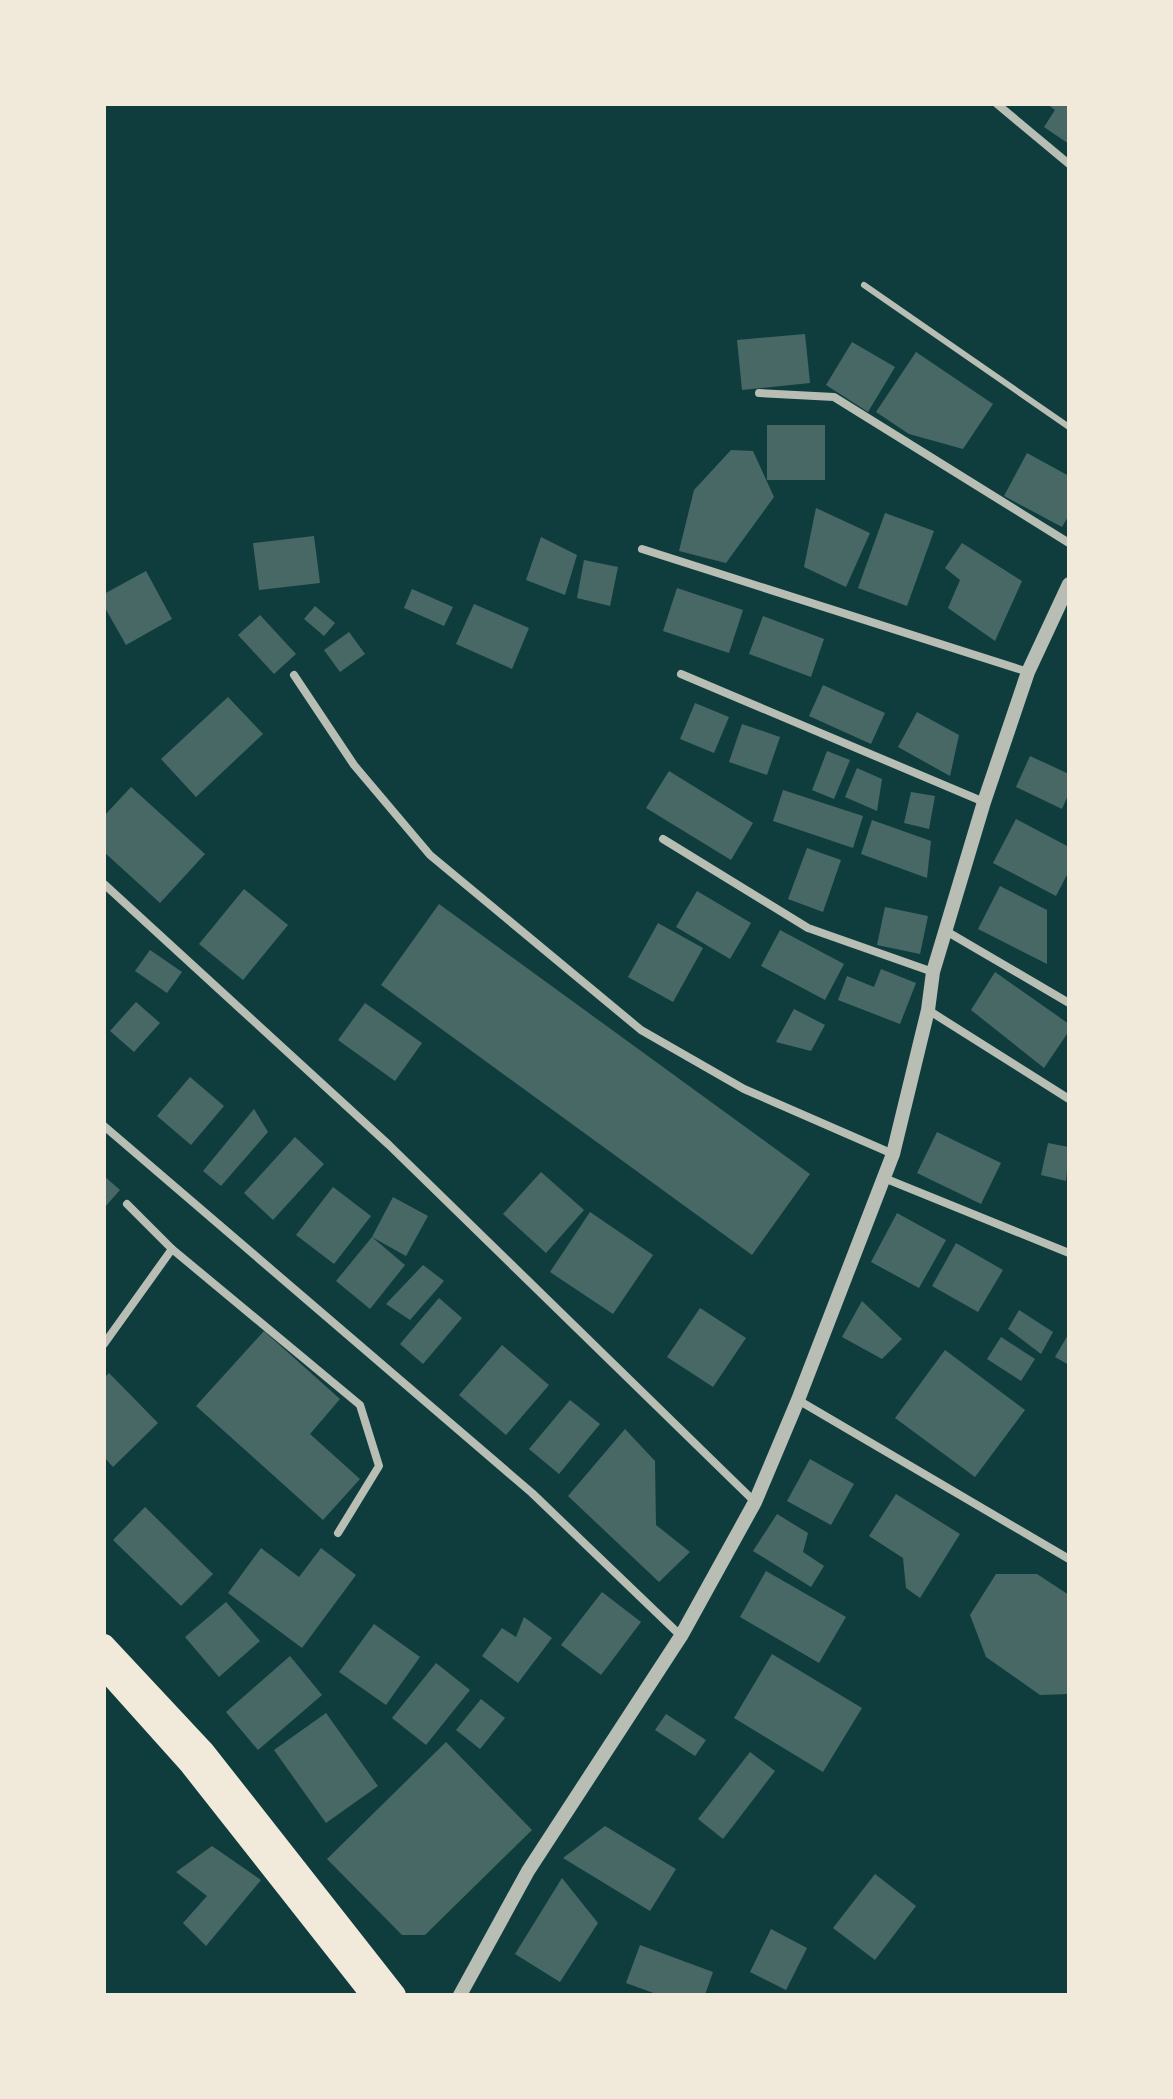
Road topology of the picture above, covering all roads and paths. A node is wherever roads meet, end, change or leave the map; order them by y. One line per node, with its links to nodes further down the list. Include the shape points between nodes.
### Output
1 (997, 104): 2 (street)
2 (1069, 164)
3 (864, 285): 5 (lane)
4 (759, 393): 6 (street, via 834,397)
5 (1069, 427)
6 (1069, 543)
7 (642, 549): 9 (street)
8 (1067, 591): 9 (street)
9 (1028, 672): 12 (street)
10 (681, 674): 12 (street)
11 (294, 675): 21 (street, via 354,765 430,855 641,1030 744,1089)
12 (984, 802): 15 (street)
13 (663, 839): 16 (street, via 808,928)
14 (104, 884): 28 (street, via 389,1145)
15 (946, 931): 16 (street); 17 (street)
16 (933, 972): 18 (street)
17 (1069, 1003)
18 (928, 1010): 19 (street); 21 (street)
19 (1069, 1099)
20 (104, 1126): 31 (street, via 532,1493)
21 (893, 1154): 22 (street)
22 (884, 1178): 25 (street); 27 (street)
23 (127, 1204): 24 (street)
24 (172, 1249): 26 (street); 29 (street, via 360,1405 379,1466)
25 (1069, 1253)
26 (104, 1344)
27 (798, 1400): 28 (street); 30 (street)
28 (755, 1502): 31 (street)
29 (338, 1533)
30 (1069, 1559)
31 (681, 1636): 36 (street, via 528,1871)
32 (104, 1645): 35 (highway, via 204,1752)
33 (104, 1668): 34 (highway, via 190,1764)
34 (372, 1995)
35 (395, 1995)
36 (460, 1995)

